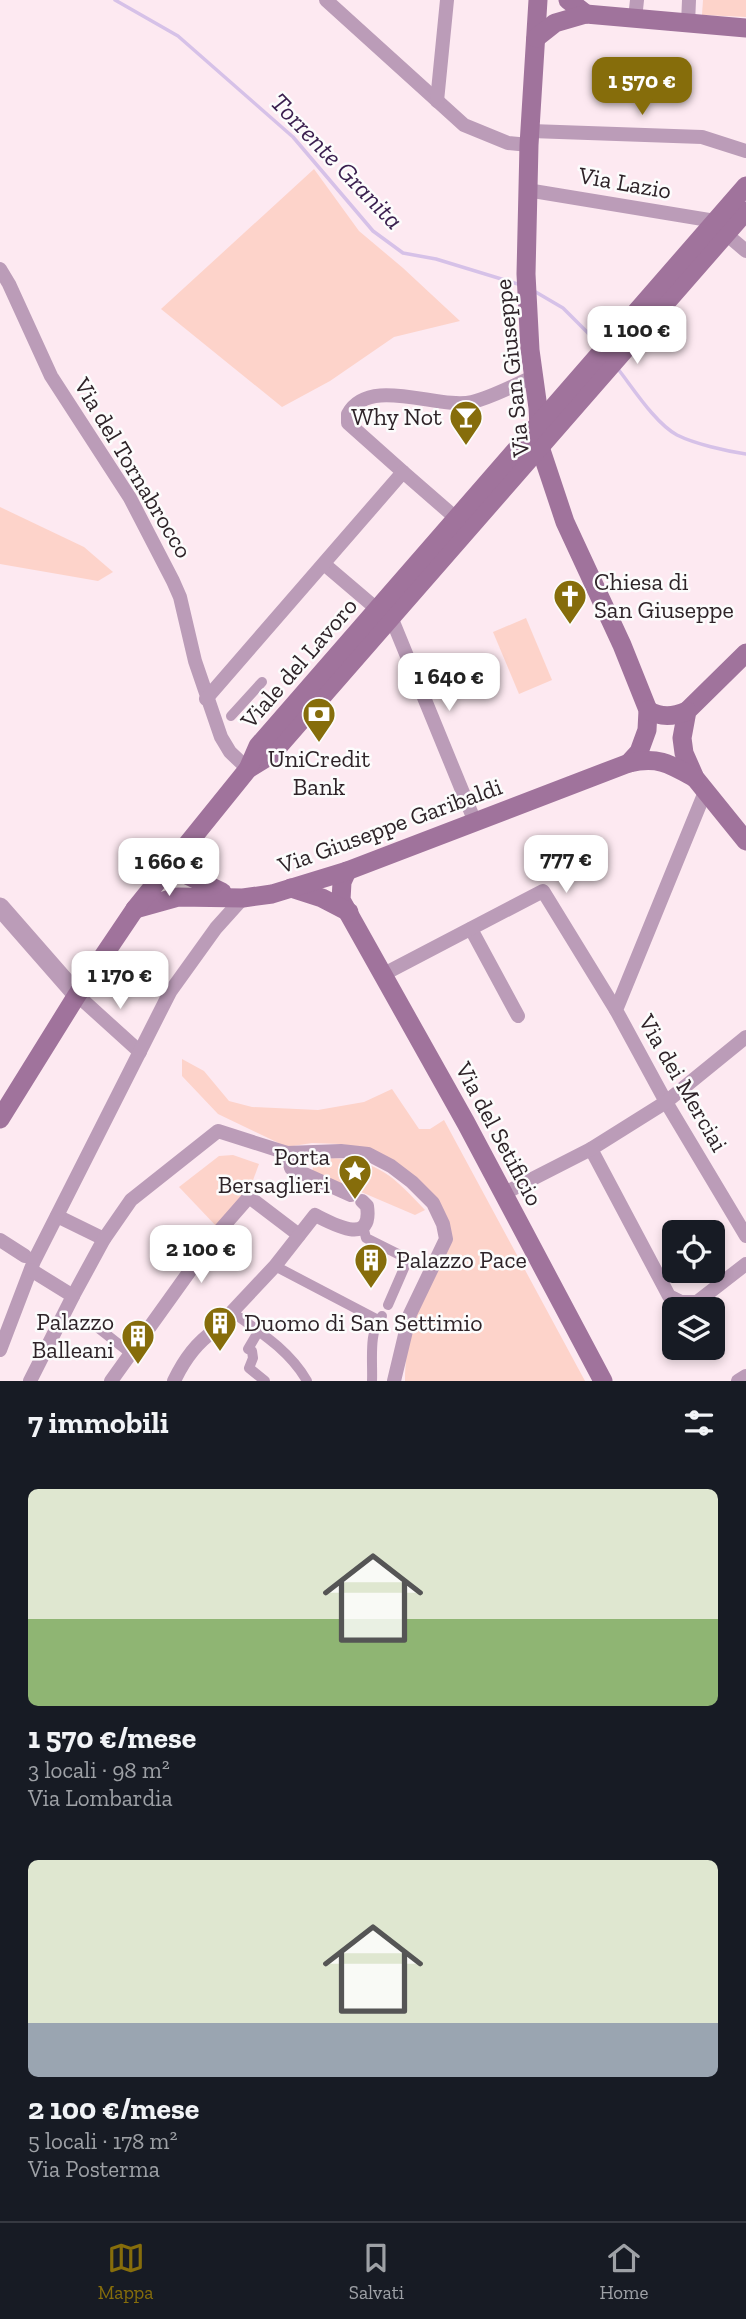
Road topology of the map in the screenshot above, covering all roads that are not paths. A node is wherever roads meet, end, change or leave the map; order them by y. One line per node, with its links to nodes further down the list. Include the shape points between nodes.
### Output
1 (326, 0): 11 (street)
2 (447, 0): 11 (street)
3 (539, 0): 10 (main road, Via San Giuseppe)
4 (567, 0): 7 (main road)
5 (689, 0): 8 (street)
6 (636, 9): 7 (main road); 8 (main road)
7 (586, 14): 10 (main road, via 555,23)
8 (688, 24): 9 (main road)
9 (746, 28)
10 (536, 38): 12 (main road, Via San Giuseppe)
11 (437, 101): 12 (street, via 464,125 508,143)
12 (530, 138): 13 (street, via 702,137); 15 (main road, Via San Giuseppe)
13 (746, 151)
14 (746, 186): 17 (main road, Viale del Lavoro)
15 (527, 190): 17 (street, Via Lazio); 20 (main road, Via San Giuseppe, via 526,274)
16 (746, 211): 17 (main road, Viale del Lavoro)
17 (721, 228): 18 (street); 21 (main road, Viale del Lavoro)
18 (746, 251)
19 (0, 269): 30 (street, Via del Tornabrocco, via 51,376 127,493 173,581)
20 (533, 376): 22 (main road, Via San Giuseppe); 24 (street, via 472,402 388,395 356,404 348,414 348,424)
21 (589, 379): 22 (main road, Viale del Lavoro); 23 (main road, Viale del Lavoro)
22 (540, 423): 23 (main road, Via San Giuseppe); 25 (main road, Viale del Lavoro)
23 (540, 447): 27 (main road, Viale del Lavoro); 31 (main road, Via San Giuseppe, via 565,522)
24 (403, 472): 25 (street); 26 (street)
25 (457, 519): 27 (main road, Viale del Lavoro)
26 (324, 564): 27 (street); 30 (street)
27 (384, 614): 35 (main road, Viale del Lavoro, via 271,755); 37 (street)
28 (746, 653): 32 (main road)
29 (262, 682): 33 (street)
30 (206, 699): 35 (street, Via del Tornabrocco, via 226,747)
31 (648, 710): 32 (main road, via 667,716); 34 (main road, via 647,730 639,752)
32 (687, 711): 36 (main road, via 684,753)
33 (231, 716)
34 (629, 763): 36 (main road, Via Giuseppe Garibaldi, via 655,759 669,763); 37 (main road, Via Giuseppe Garibaldi)
35 (248, 769): 39 (main road, Viale del Lavoro)
36 (700, 785): 38 (main road); 51 (street, Via dei Merciai)
37 (475, 822): 40 (main road, Via Giuseppe Garibaldi)
38 (746, 841)
39 (171, 863): 43 (main road, via 201,883); 45 (main road, Viale del Lavoro)
40 (346, 870): 41 (main road, Via Giuseppe Garibaldi); 46 (main road, Via del Setificio, via 341,900)
41 (291, 888): 43 (main road, Via Giuseppe Garibaldi); 46 (main road)
42 (212, 896): 43 (main road, Via Giuseppe Garibaldi); 45 (main road, Via Giuseppe Garibaldi, via 178,897); 47 (street)
43 (243, 898): 47 (street)
44 (0, 907): 50 (street)
45 (135, 909): 50 (main road, Viale del Lavoro)
46 (349, 912): 49 (main road, Via del Setificio)
47 (224, 918): 54 (street, via 170,992)
48 (471, 929): 49 (street); 51 (street, via 543,891); 52 (street)
49 (384, 974): 59 (main road, Via del Setificio)
50 (77, 995): 54 (street); 56 (main road, Viale del Lavoro)
51 (616, 1010): 55 (street, Via dei Merciai)
52 (518, 1016)
53 (743, 1045): 55 (street)
54 (140, 1052): 60 (street)
55 (666, 1102): 57 (street); 63 (street, Via dei Merciai)
56 (0, 1119)
57 (591, 1149): 59 (street); 67 (street, via 669,1296 697,1302)
58 (287, 1153): 61 (street, via 291,1168 367,1206); 64 (street, via 218,1131 131,1200); 83 (street, via 341,1150 368,1154 412,1182 433,1203 443,1224 446,1239 410,1314)
59 (503, 1194): 84 (main road, Via del Setificio)
60 (57, 1216): 64 (street); 66 (street)
61 (363, 1226): 62 (street, via 344,1230 315,1215); 70 (street, via 366,1238 408,1259)
62 (299, 1235): 68 (street); 75 (street, via 249,1197 200,1254)
63 (746, 1236)
64 (104, 1239): 69 (street)
65 (0, 1240): 66 (street)
66 (30, 1262): 69 (street); 74 (street)
67 (746, 1264)
68 (275, 1266): 71 (street); 82 (street, via 381,1318 374,1336)
69 (73, 1296): 77 (street)
70 (388, 1304)
71 (232, 1312): 73 (street); 79 (street, via 204,1338)
72 (92, 1323): 75 (street)
73 (258, 1332): 80 (street, via 248,1349 253,1358 249,1368); 81 (street, via 277,1345)
74 (0, 1350)
75 (130, 1353): 78 (street)
76 (746, 1376): 85 (street)
77 (30, 1381)
78 (111, 1381)
79 (174, 1381)
80 (265, 1381)
81 (307, 1381)
82 (372, 1381)
83 (394, 1381)
84 (603, 1381)
85 (738, 1381)

